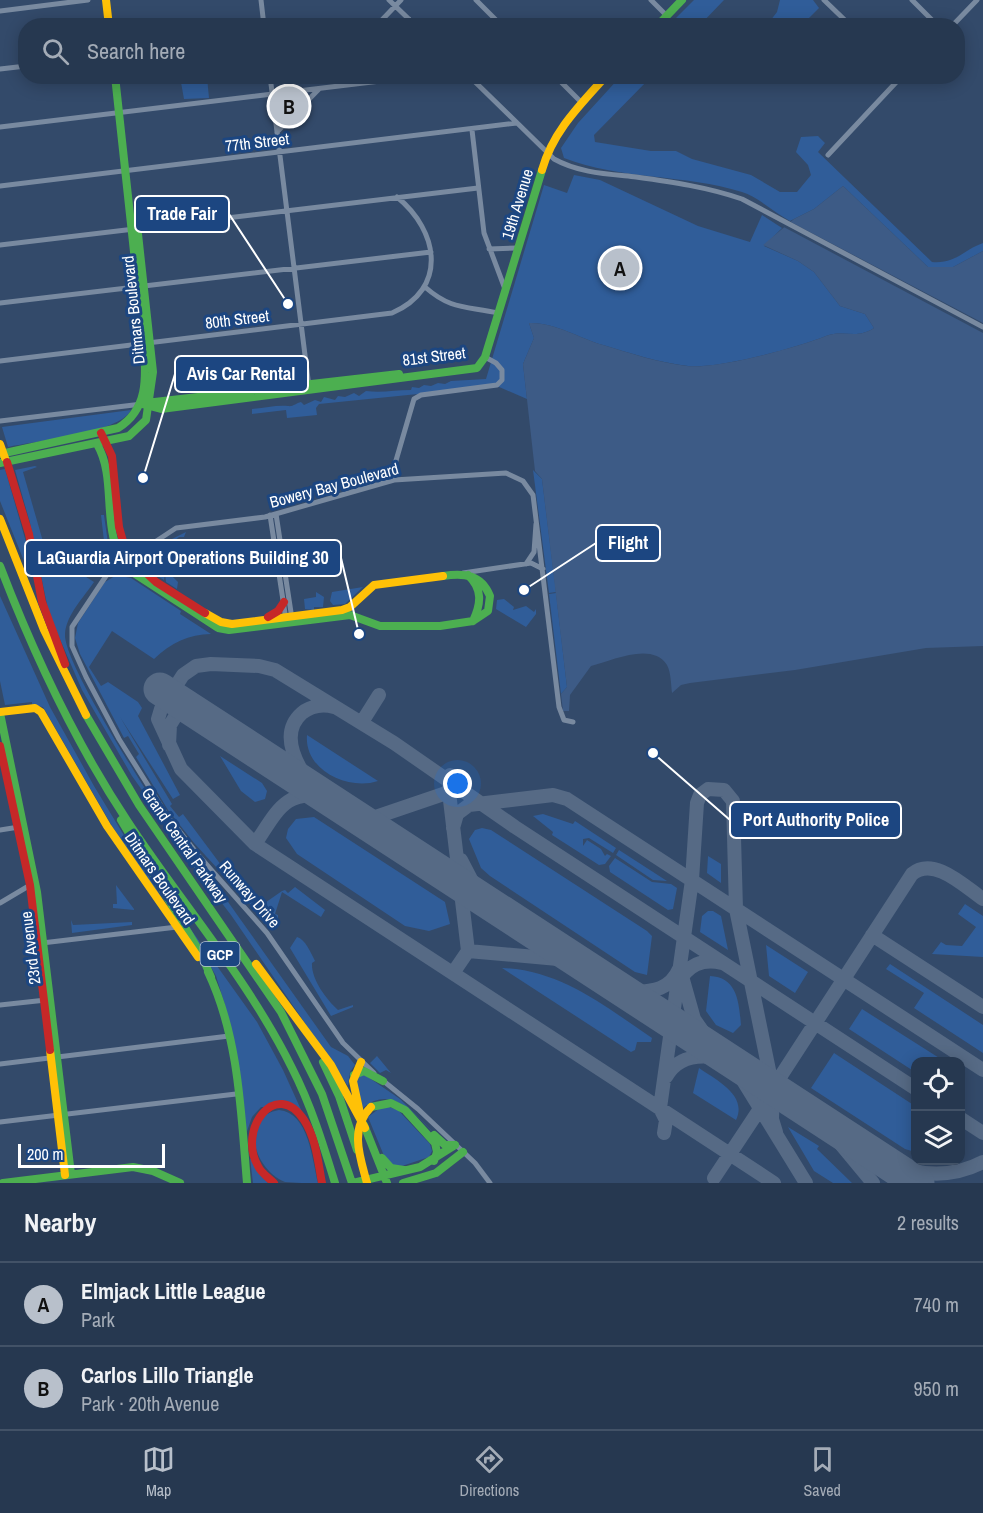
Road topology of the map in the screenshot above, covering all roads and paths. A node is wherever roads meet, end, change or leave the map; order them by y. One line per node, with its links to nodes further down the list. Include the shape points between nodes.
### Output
1 (88, 0): 13 (street)
2 (106, 0): 15 (main road)
3 (261, 0): 16 (street)
4 (389, 0): 12 (street)
5 (401, 0): 12 (street)
6 (476, 0): 19 (street)
7 (651, 0): 14 (street)
8 (682, 0): 14 (main road)
9 (825, 0): 20 (street)
10 (912, 0): 21 (street)
11 (977, 0): 22 (street)
12 (396, 6): 17 (street); 18 (street)
13 (0, 11)
14 (668, 16)
15 (108, 18)
16 (263, 18)
17 (384, 18)
18 (409, 18)
19 (494, 18)
20 (843, 18)
21 (930, 18)
22 (960, 18)
23 (18, 67): 24 (street)
24 (0, 69)
25 (116, 84): 35 (main road, Ditmars Boulevard)
26 (271, 84): 33 (street)
27 (359, 84): 32 (street)
28 (477, 84): 36 (street)
29 (563, 84): 34 (street)
30 (598, 84): 34 (main road, 19th Avenue)
31 (895, 84): 42 (street)
32 (319, 89): 33 (street); 39 (street)
33 (273, 95): 35 (street); 39 (street)
34 (581, 102): 40 (main road, 19th Avenue, via 562,124)
35 (120, 113): 37 (street); 43 (main road, Ditmars Boulevard)
36 (517, 123): 38 (street, 77th Street); 40 (street)
37 (0, 127)
38 (472, 130): 41 (street, 77th Street); 45 (street)
39 (277, 132): 41 (street)
40 (548, 152): 50 (main road, 19th Avenue); 60 (street, via 580,170 700,187 742,199)
41 (280, 153): 43 (street, 77th Street); 47 (street)
42 (828, 155)
43 (126, 171): 44 (street, 77th Street); 48 (main road, Ditmars Boulevard)
44 (0, 186)
45 (478, 188): 46 (street); 51 (street)
46 (397, 198): 47 (street); 52 (street, via 420,222)
47 (286, 210): 48 (street); 53 (street)
48 (134, 228): 49 (street); 54 (main road, Ditmars Boulevard)
49 (0, 245)
50 (518, 248): 51 (street); 56 (main road, 19th Avenue)
51 (489, 249): 56 (street)
52 (431, 252): 53 (street); 55 (street, via 431,271)
53 (293, 268): 54 (street); 59 (street)
54 (141, 286): 57 (street); 61 (main road, Ditmars Boulevard)
55 (425, 287): 58 (street, via 457,307); 59 (street, 80th Street, via 414,300 392,313)
56 (505, 289): 58 (main road, 19th Avenue)
57 (0, 303)
58 (498, 313): 62 (main road, 19th Avenue)
59 (300, 325): 61 (street, 80th Street); 64 (street)
60 (983, 327)
61 (148, 344): 63 (street, 80th Street); 65 (main road, Ditmars Boulevard)
62 (485, 357): 64 (main road, 81st Street, via 469,366); 73 (street, via 502,370 497,386 414,399)
63 (0, 362)
64 (309, 387): 65 (main road, 81st Street)
65 (147, 404): 66 (street, 81st Street); 67 (main road, via 128,424); 68 (main road, Ditmars Boulevard, via 146,420 136,432)
66 (0, 420)
67 (101, 433): 68 (main road); 71 (main road)
68 (107, 441): 70 (main road, Ditmars Boulevard); 77 (main road, via 121,540)
69 (0, 444): 71 (main road)
70 (97, 444): 72 (main road, Ditmars Boulevard); 78 (main road, via 104,456 115,547)
71 (2, 454): 72 (main road)
72 (3, 463): 87 (main road, via 29,534 44,611)
73 (390, 480): 74 (street, Bowery Bay Boulevard); 76 (street, Bowery Bay Boulevard, via 510,474 531,489)
74 (273, 515): 77 (street, Bowery Bay Boulevard, via 180,526); 84 (street); 86 (street)
75 (0, 519): 87 (main road, Grand Central Parkway / GCP, via 38,616)
76 (537, 519): 79 (street, via 534,552); 81 (street, Bowery Bay Boulevard)
77 (129, 559): 78 (street, Bowery Bay Boulevard); 83 (main road)
78 (122, 564): 83 (main road); 106 (street, Runway Drive, via 104,578 72,624 71,643 86,677 137,769 176,828 267,933)
79 (526, 564): 81 (street); 82 (street)
80 (0, 566): 92 (main road, Grand Central Parkway / GCP, via 42,667)
81 (543, 569): 89 (street, Bowery Bay Boulevard, via 559,707 564,720)
82 (464, 574): 86 (main road, via 374,585 345,609); 86 (main road, via 474,581 480,596 473,621 381,627 350,615)
83 (176, 598): 85 (main road, via 224,623); 86 (main road, via 223,630)
84 (284, 602): 85 (main road, via 278,611); 86 (street)
85 (263, 619): 86 (main road)
86 (289, 620)
87 (73, 689): 98 (main road, Grand Central Parkway / GCP, via 140,805)
88 (0, 712): 91 (main road, 23rd Avenue); 97 (main road, Ditmars Boulevard, via 35,708 41,712 115,839)
89 (573, 722)
90 (0, 746): 91 (main road, 23rd Avenue)
91 (6, 770): 93 (main road, 23rd Avenue)
92 (100, 778): 100 (main road, via 130,840 201,954); 115 (main road, Grand Central Parkway / GCP, via 267,1021)
93 (20, 827): 94 (street); 95 (main road, 23rd Avenue)
94 (0, 830)
95 (32, 883): 96 (street); 99 (main road, 23rd Avenue)
96 (0, 903)
97 (177, 927): 99 (street); 100 (main road, Ditmars Boulevard)
98 (234, 940): 103 (main road); 131 (main road, Grand Central Parkway / GCP, via 303,1052 326,1103)
99 (40, 943): 101 (main road, 23rd Avenue)
100 (211, 977): 104 (main road, Ditmars Boulevard)
101 (47, 1000): 102 (street); 105 (main road, 23rd Avenue)
102 (0, 1005)
103 (289, 1006): 114 (main road, via 334,1070); 122 (main road, bridge, via 320,1056)
104 (229, 1036): 105 (street); 110 (main road, Ditmars Boulevard)
105 (54, 1057): 107 (street); 111 (main road, 23rd Avenue)
106 (361, 1062): 108 (street, Runway Drive); 109 (main road)
107 (0, 1064)
108 (383, 1081): 109 (main road, via 362,1071); 116 (street, Runway Drive)
109 (351, 1082): 114 (main road)
110 (236, 1094): 111 (street); 126 (main road, Ditmars Boulevard)
111 (61, 1115): 113 (street); 121 (main road, 23rd Avenue)
112 (414, 1119): 116 (main road, via 444,1144); 119 (main road, via 436,1145); 122 (main road, bridge, via 394,1104 382,1103 362,1116 357,1130)
113 (0, 1122)
114 (365, 1128): 117 (main road)
115 (322, 1140): 129 (main road); 130 (main road, Grand Central Parkway / GCP)
116 (455, 1145): 118 (street, Runway Drive); 119 (main road)
117 (373, 1146): 120 (main road, via 394,1169); 122 (main road)
118 (463, 1152): 132 (main road, via 436,1173); 133 (street, Runway Drive)
119 (432, 1163): 120 (main road)
120 (420, 1168): 122 (main road)
121 (68, 1179): 123 (main road); 125 (main road, via 137,1168)
122 (376, 1180): 131 (main road)
123 (23, 1182): 124 (main road)
124 (3, 1183)
125 (180, 1183)
126 (247, 1183)
127 (274, 1183): 128 (main road, via 256,1165 250,1138 257,1116 266,1108 279,1105 294,1110 304,1121)
128 (322, 1183)
129 (330, 1183)
130 (335, 1183)
131 (352, 1183)
132 (403, 1183)
133 (490, 1183)

